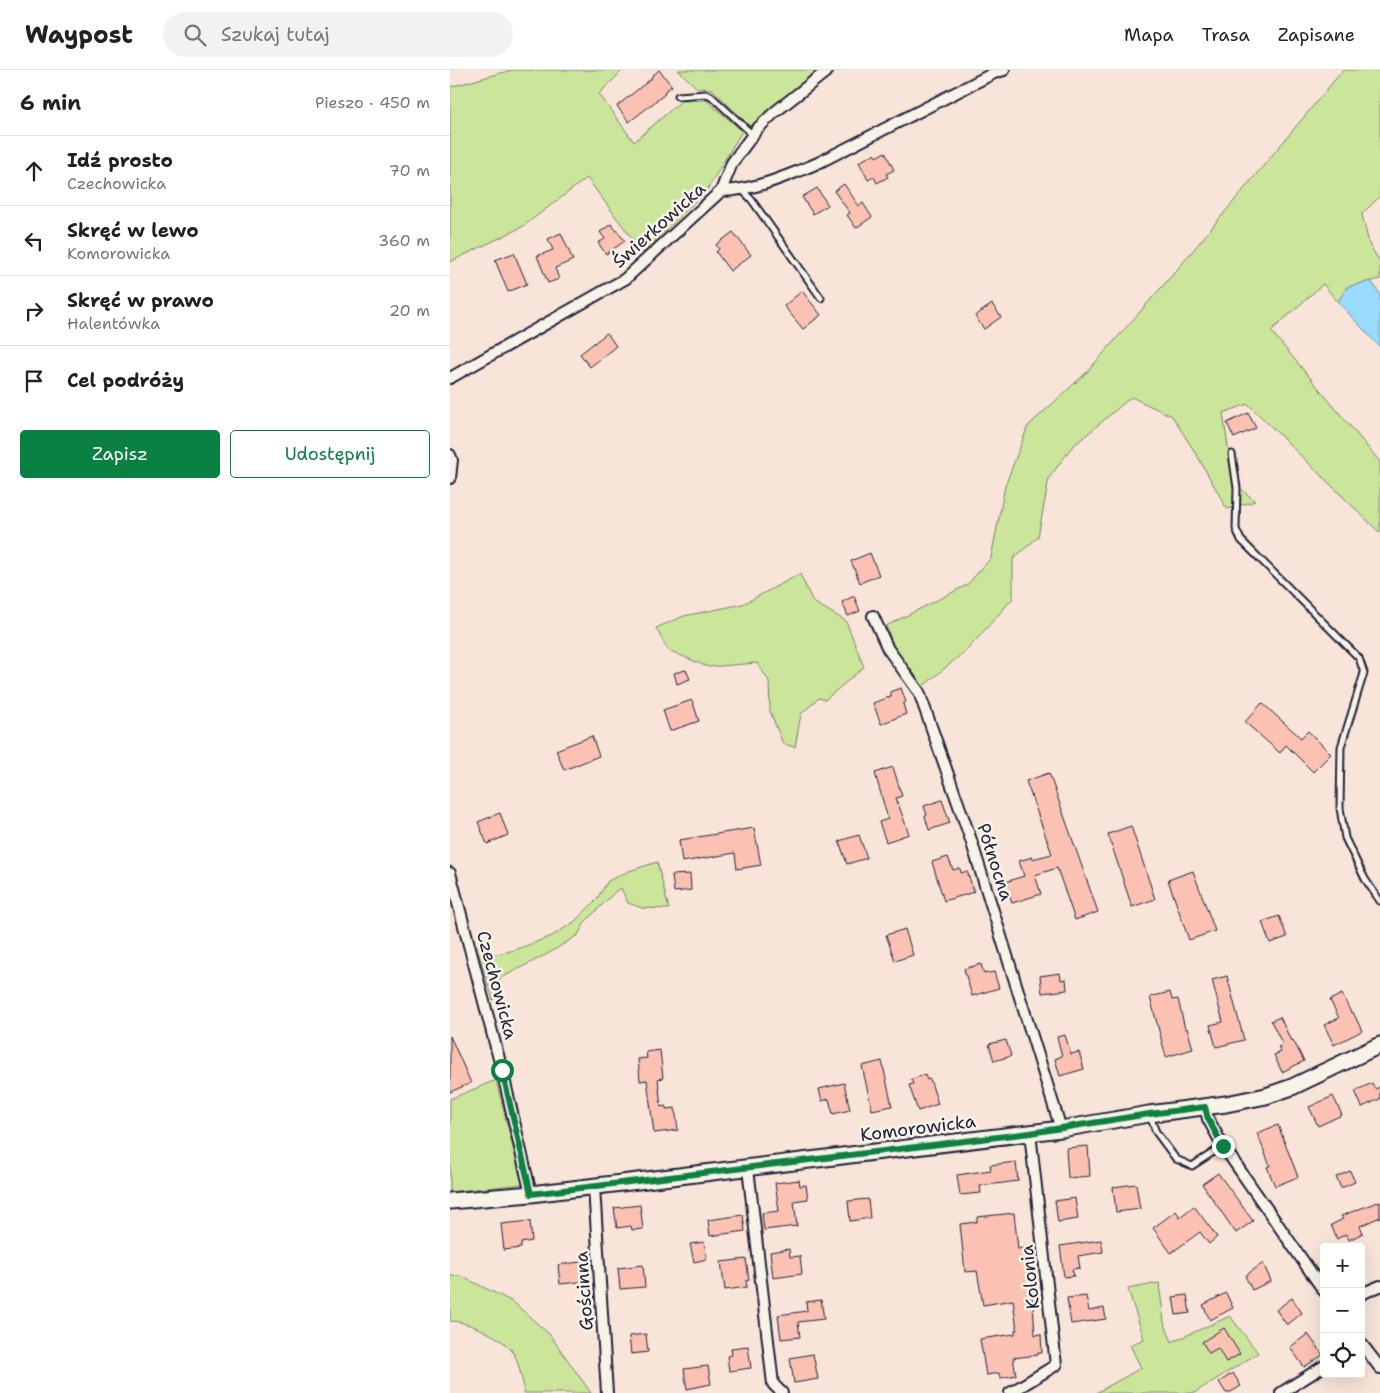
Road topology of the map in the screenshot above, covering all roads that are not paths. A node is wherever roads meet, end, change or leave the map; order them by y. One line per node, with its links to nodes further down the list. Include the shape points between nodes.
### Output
1 (828, 70): 4 (street, Świerkowicka)
2 (1004, 70): 5 (street, via 790,175)
3 (678, 96): 4 (lane, via 711,96)
4 (752, 134): 6 (street, Świerkowicka, via 732,163)
5 (742, 190): 6 (street); 7 (lane)
6 (721, 191): 8 (street, Świerkowicka, via 625,279)
7 (821, 298)
8 (450, 378)
9 (1232, 454): 14 (lane, via 1237,488 1236,529 1241,540 1359,658 1363,666 1364,673 1340,747 1340,808 1345,838)
10 (450, 455): 11 (street)
11 (450, 478)
12 (872, 616): 18 (street, Północna, via 888,649 919,692 971,840)
13 (450, 873): 23 (street, Czechowicka)
14 (1380, 901)
15 (1380, 1045): 16 (street, Komorowicka, via 1292,1088)
16 (1205, 1107): 17 (street, Komorowicka); 20 (street)
17 (1149, 1114): 18 (street, Komorowicka); 20 (lane, via 1156,1132 1176,1158 1192,1166)
18 (1061, 1129): 19 (street, Komorowicka)
19 (1030, 1133): 21 (street, Komorowicka); 33 (street, Kolonia, via 1056,1365)
20 (1223, 1146): 26 (street)
21 (748, 1168): 22 (street, Komorowicka); 32 (street, via 773,1384)
22 (594, 1187): 23 (street, Komorowicka); 31 (street, Gościnna)
23 (531, 1194): 24 (street, Komorowicka)
24 (450, 1201)
25 (1380, 1286): 27 (street)
26 (1322, 1288)
27 (1365, 1292)
28 (1365, 1348): 29 (street)
29 (1380, 1368)
30 (1320, 1369): 34 (street)
31 (607, 1393)
32 (782, 1393)
33 (1010, 1393)
34 (1281, 1393)

